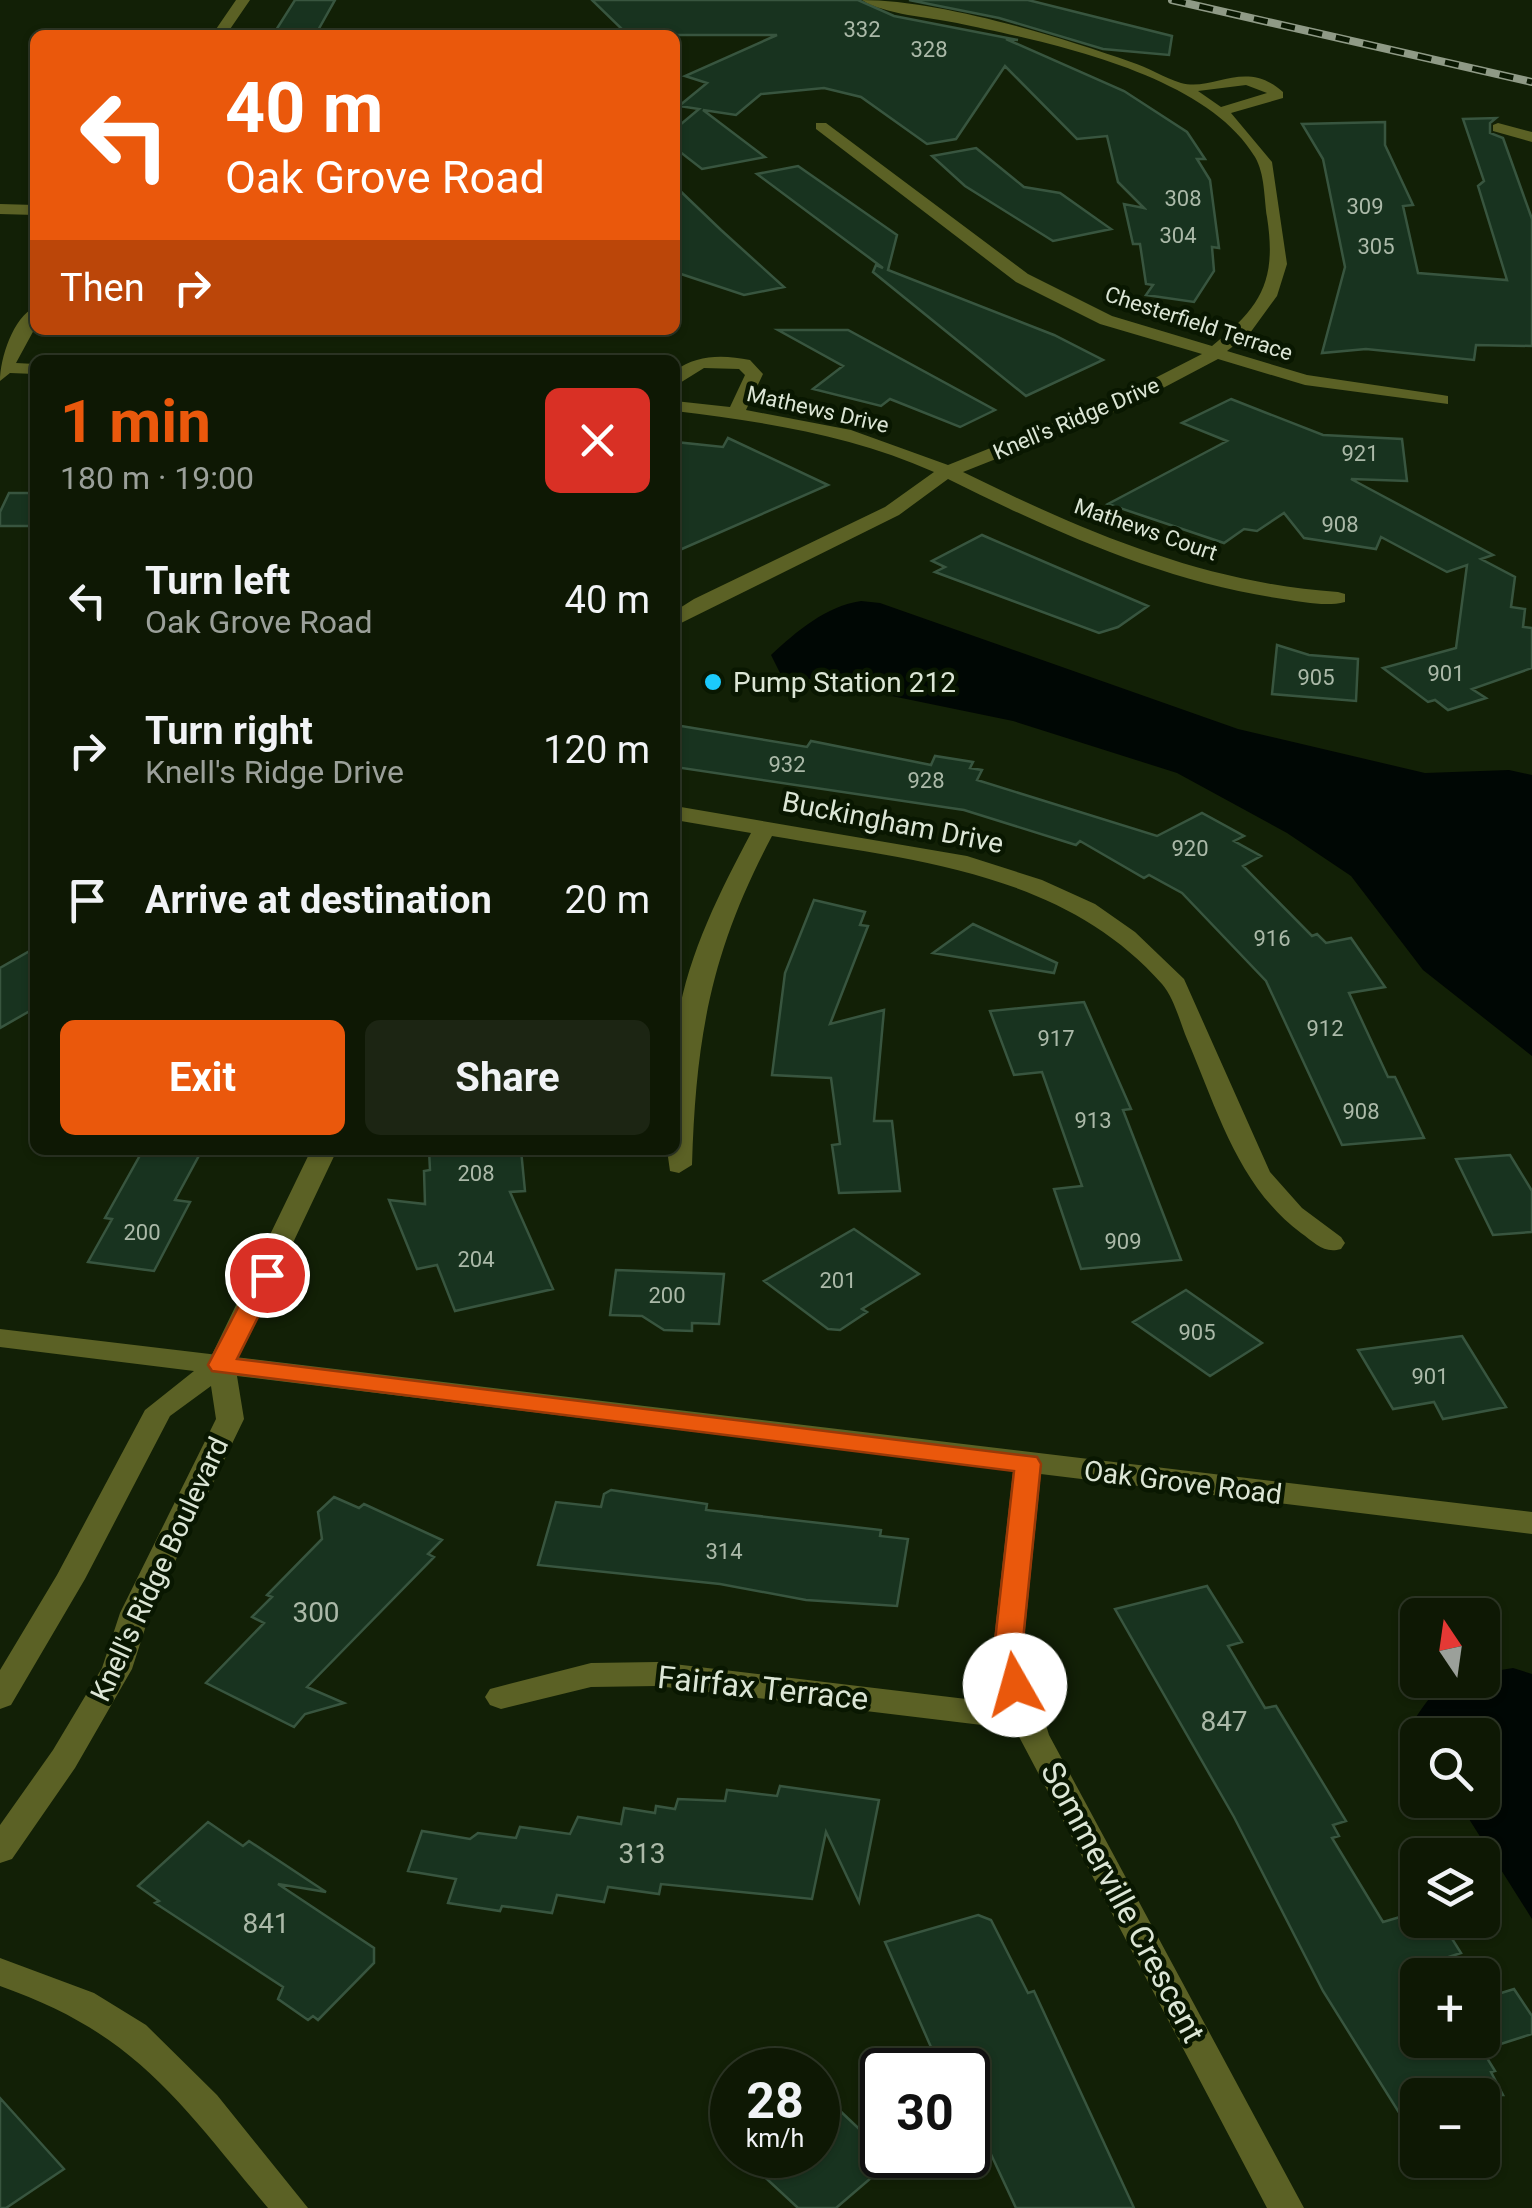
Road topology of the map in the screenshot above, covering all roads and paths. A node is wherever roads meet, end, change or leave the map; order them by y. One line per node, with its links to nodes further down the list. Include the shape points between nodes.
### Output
1 (243, 0): 3 (street)
2 (869, 0): 4 (street, Knell's Ridge Drive, via 1074,49)
3 (222, 30)
4 (1182, 89): 5 (street, Knell's Ridge Drive); 5 (street, via 1246,82 1278,95)
5 (1220, 112): 12 (street, Knell's Ridge Drive, via 1263,158 1280,270 1268,300)
6 (821, 126): 12 (street, Chesterfield Terrace, via 1040,288 1106,320)
7 (1498, 128): 8 (street)
8 (1532, 137)
9 (0, 209): 10 (street)
10 (30, 210)
11 (30, 321): 14 (street)
12 (1211, 353): 16 (street, Chesterfield Terrace, via 1305,380); 19 (street, Knell's Ridge Drive, via 1104,410)
13 (30, 369): 14 (street)
14 (2, 372)
15 (680, 375): 18 (street, via 702,362 744,364 754,374)
16 (1442, 400)
17 (680, 407): 18 (street, Mathews Drive)
18 (736, 414): 19 (street, Mathews Drive, via 844,434)
19 (947, 472): 20 (street, Mathews Court, via 1052,522 1226,584); 21 (street, Knell's Ridge Drive, via 893,510)
20 (1338, 598)
21 (680, 617)
22 (680, 814): 23 (street, Buckingham Drive)
23 (764, 828): 24 (street, via 708,944 688,1014); 28 (street, Buckingham Drive, via 1002,873 1086,909 1127,937 1176,984 1258,1175 1293,1214)
24 (680, 1120)
25 (322, 1155): 30 (street)
26 (679, 1155): 27 (street)
27 (679, 1165)
28 (1332, 1243)
29 (0, 1338): 30 (street, Oak Grove Road)
30 (221, 1365): 31 (street, Oak Grove Road); 33 (street, via 158,1410); 36 (street, Knell's Ridge Boulevard, via 230,1419 134,1613 117,1669)
31 (1028, 1464): 32 (street, Oak Grove Road); 35 (street, Sommerville Crescent, via 1008,1650)
32 (1532, 1524)
33 (0, 1697)
34 (500, 1697): 35 (street, Fairfax Terrace, via 591,1674 657,1674)
35 (1027, 1718): 39 (street, Sommerville Crescent)
36 (0, 1850)
37 (0, 1972): 38 (street, via 109,2018 167,2066)
38 (290, 2208)
39 (1286, 2208)

